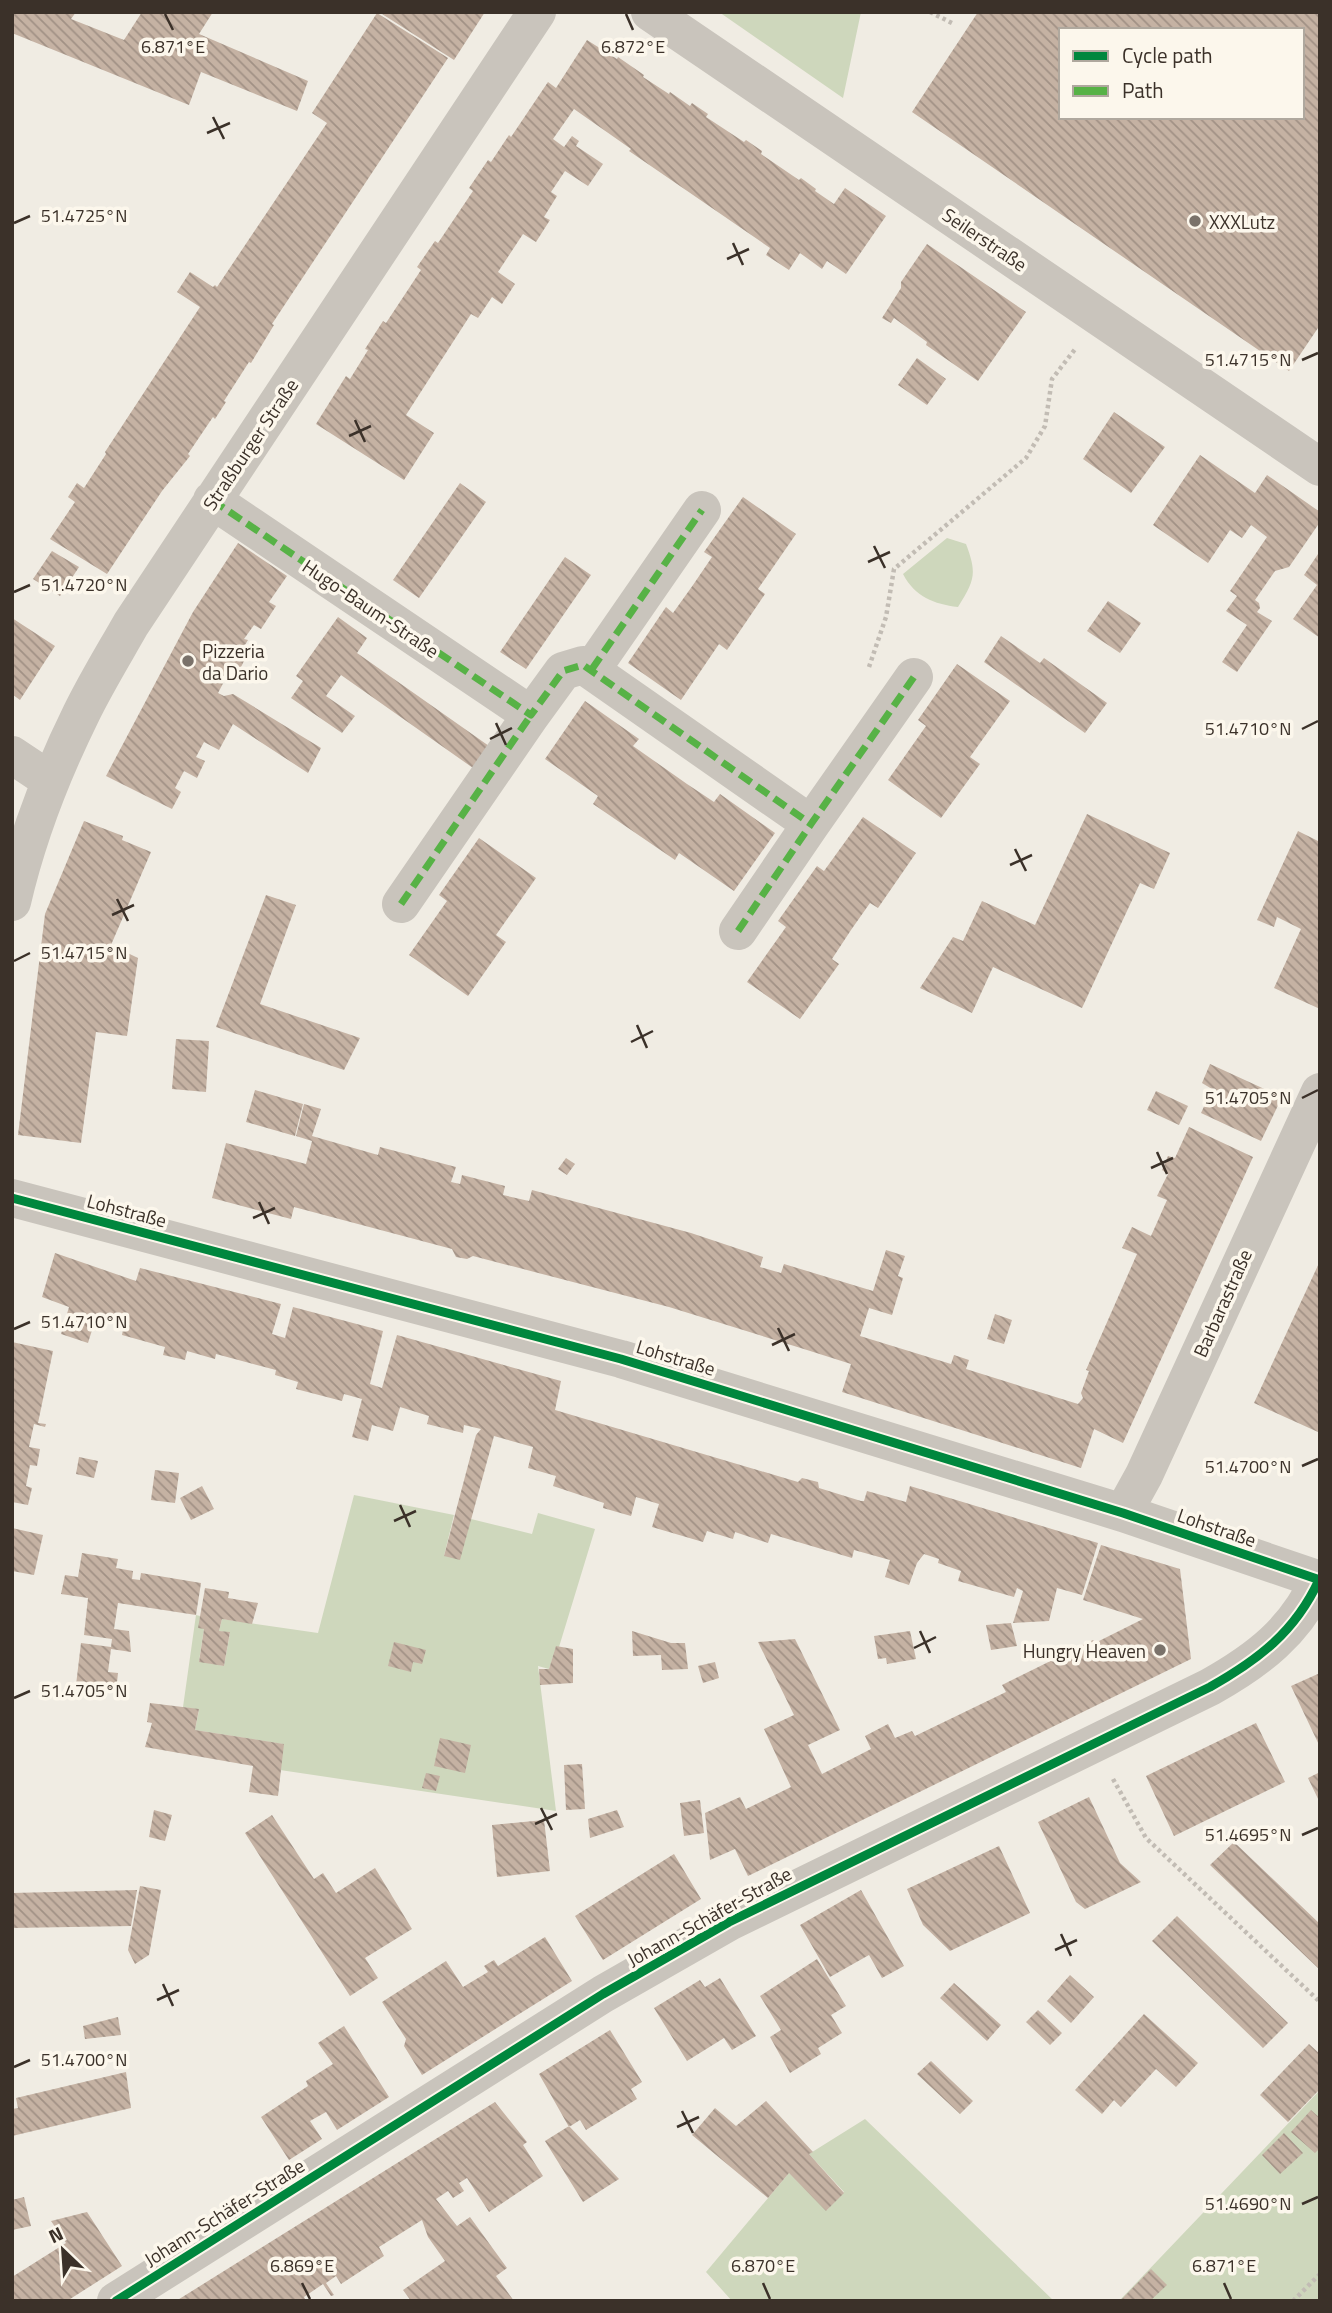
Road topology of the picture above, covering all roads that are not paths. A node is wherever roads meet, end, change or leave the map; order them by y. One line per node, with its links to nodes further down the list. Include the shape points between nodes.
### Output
1 (537, 12): 4 (street, Straßburger Straße)
2 (650, 12): 3 (street, Seilerstraße)
3 (1320, 467)
4 (212, 500): 8 (street, Hugo-Baum-Straße); 10 (street, Straßburger Straße, via 131,624 81,713)
5 (702, 510): 6 (street)
6 (592, 669): 8 (street, via 583,665 563,671); 11 (street)
7 (914, 677): 11 (street)
8 (531, 715): 13 (street)
9 (12, 755): 10 (street)
10 (51, 781): 12 (street, Straßburger Straße)
11 (811, 824): 14 (street)
12 (12, 902)
13 (401, 904)
14 (738, 932)
15 (1320, 1092): 17 (street, Barbarastraße, via 1144,1475)
16 (12, 1198): 17 (street, Lohstraße, via 621,1359)
17 (1122, 1513): 18 (street, Lohstraße)
18 (1319, 1580): 19 (street, Johann-Schäfer-Straße, via 1293,1622 1245,1667 705,1936 603,1994)
19 (116, 2301)

